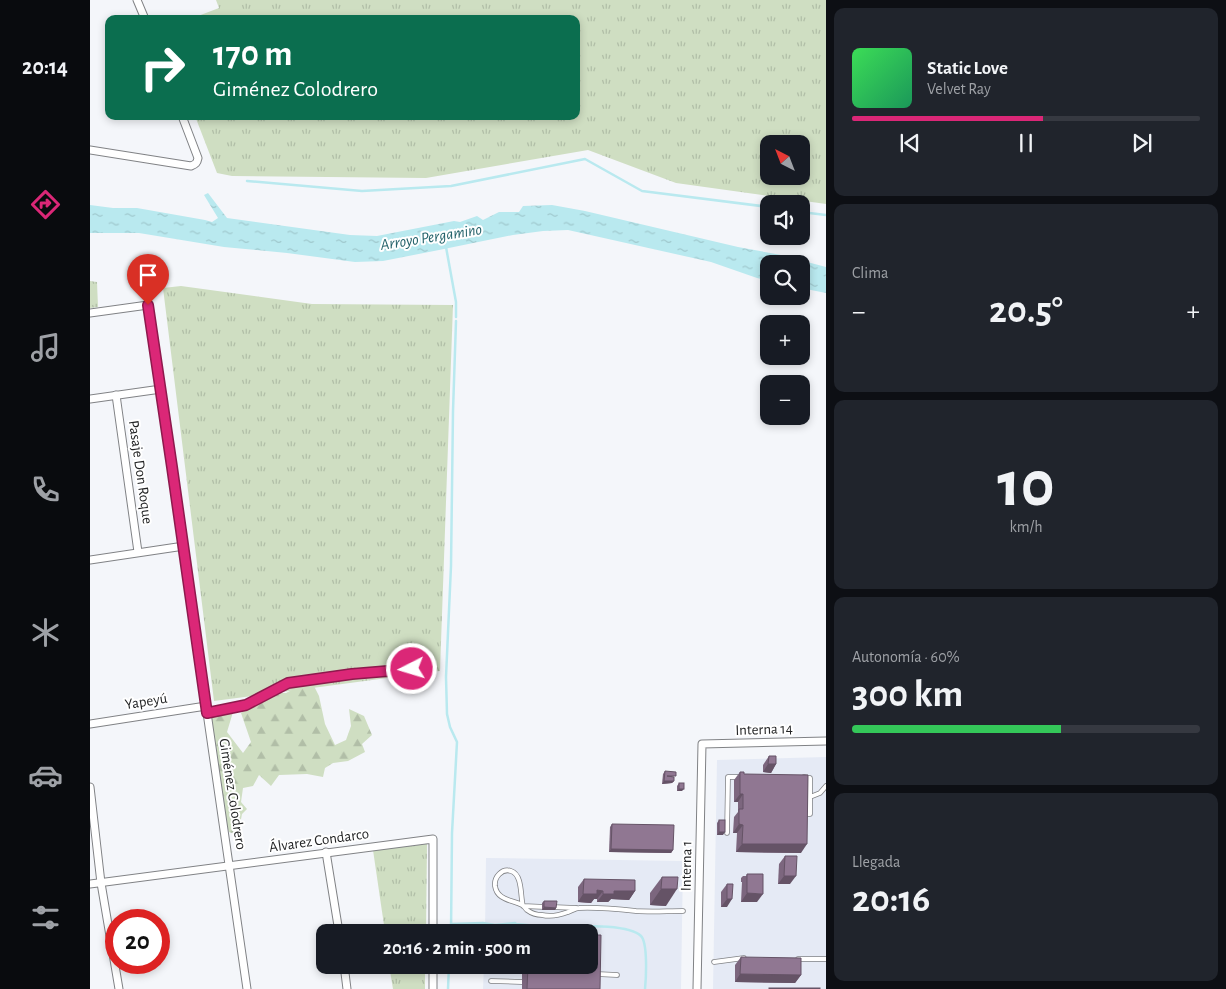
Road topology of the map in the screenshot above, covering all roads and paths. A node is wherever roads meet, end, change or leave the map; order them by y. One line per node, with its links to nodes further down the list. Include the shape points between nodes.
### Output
1 (137, 0): 2 (street)
2 (143, 15)
3 (184, 120): 4 (street, via 198,158 195,165)
4 (90, 150)
5 (90, 313): 6 (street, Giménez Colodrero, via 148,305)
6 (161, 389): 7 (street); 9 (street, Giménez Colodrero)
7 (116, 395): 8 (street); 10 (street, Pasaje Don Roque)
8 (90, 399)
9 (184, 546): 10 (street); 13 (street, Giménez Colodrero)
10 (138, 552): 11 (street)
11 (90, 560)
12 (412, 669): 13 (lane, via 288,683 246,705)
13 (206, 709): 14 (street, Yapeyú); 25 (street, Giménez Colodrero)
14 (90, 724)
15 (826, 741): 16 (street, Interna 14)
16 (702, 744): 47 (street, Interna 1)
17 (746, 777): 23 (lane, via 728,777)
18 (801, 778): 21 (lane, via 810,778)
19 (826, 786): 21 (lane)
20 (90, 787): 26 (street)
21 (810, 797): 22 (lane, via 810,814)
22 (802, 814)
23 (727, 833)
24 (326, 852): 25 (street, Álvarez Condarco); 31 (street); 32 (street, Álvarez Condarco, via 433,839)
25 (230, 866): 26 (street, Álvarez Condarco); 44 (street, Giménez Colodrero)
26 (101, 883): 27 (street, Álvarez Condarco); 43 (street)
27 (90, 884)
28 (523, 906): 28 (lane, via 503,898 496,889 495,880 501,872 511,871 518,877); 29 (lane); 29 (lane, via 544,916 560,915)
29 (576, 908): 30 (lane)
30 (683, 911)
31 (338, 924)
32 (433, 924)
33 (749, 958): 36 (lane)
34 (797, 959): 35 (lane)
35 (826, 959)
36 (714, 962)
37 (345, 974): 45 (street)
38 (433, 974): 46 (street)
39 (598, 974): 40 (lane)
40 (617, 974)
41 (491, 981): 42 (lane)
42 (522, 982)
43 (119, 989)
44 (247, 989)
45 (347, 989)
46 (433, 989)
47 (697, 989)

